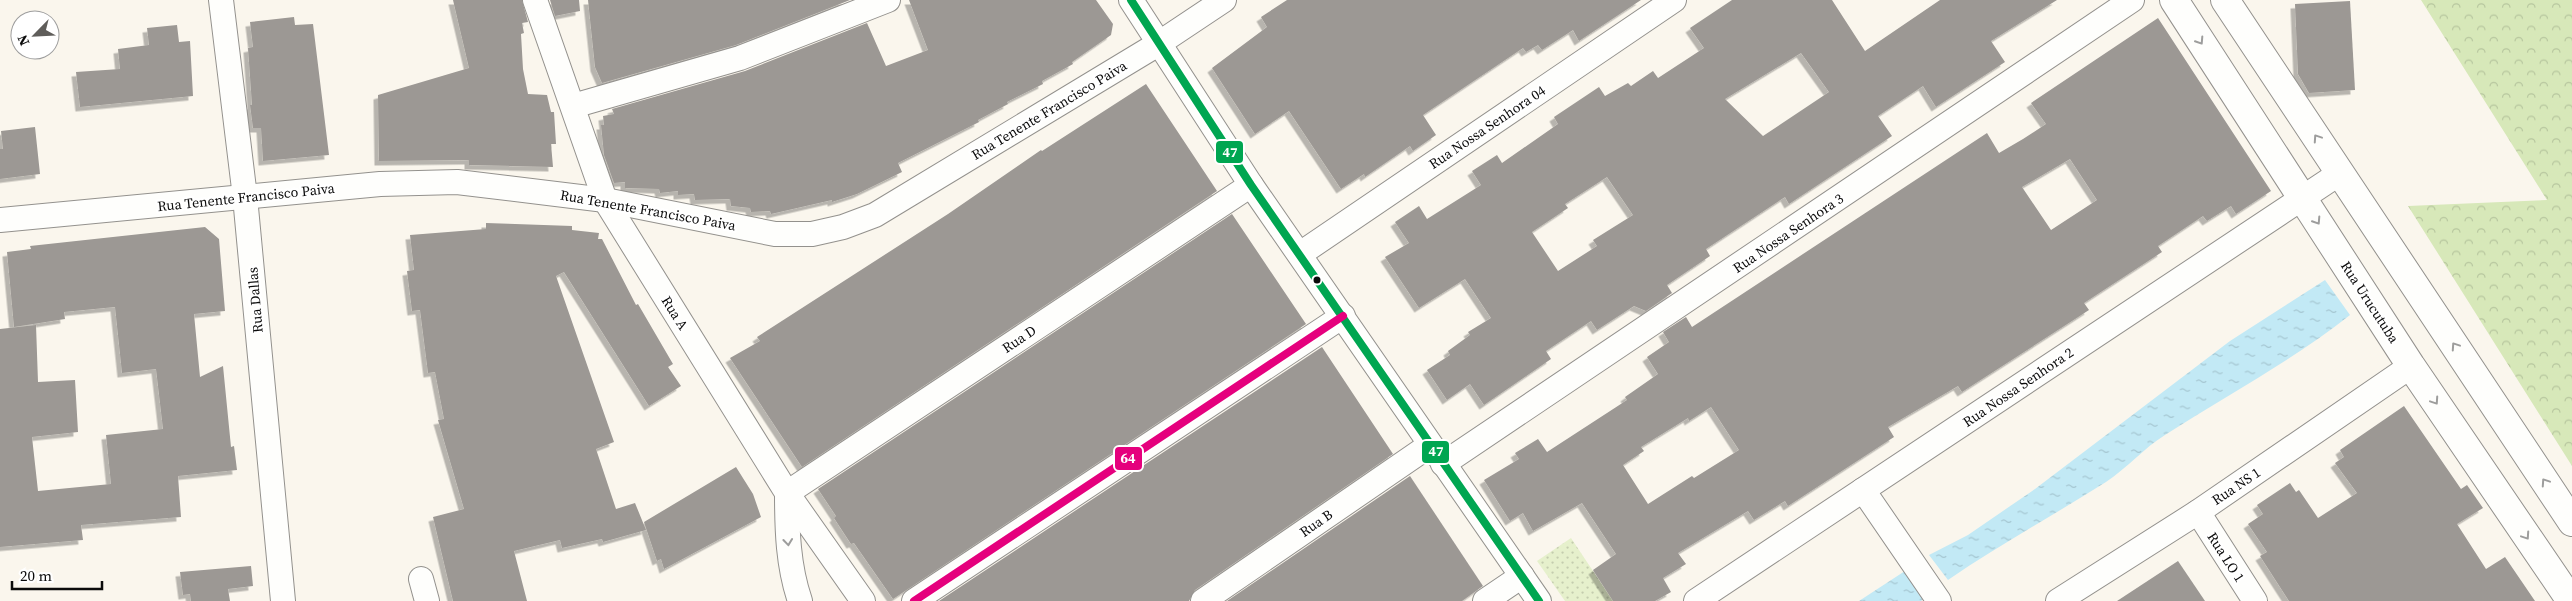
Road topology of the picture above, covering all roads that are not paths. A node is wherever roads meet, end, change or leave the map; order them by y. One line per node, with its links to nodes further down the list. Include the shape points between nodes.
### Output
1 (222, 0): 14 (street, Rua Dallas)
2 (535, 0): 11 (street, Rua A)
3 (888, 0): 11 (street, via 740,58)
4 (1131, 0): 10 (street)
5 (1224, 0): 10 (street, Rua Tenente Francisco Paiva)
6 (1674, 0): 18 (street, Rua Nossa Senhora 04)
7 (2132, 0): 22 (street, Rua Nossa Senhora 3)
8 (2174, 0): 15 (street, Rua Urucutuba, one-way to 15)
9 (2225, 0): 12 (street, one-way to 9)
10 (1158, 44): 13 (street); 16 (street, Rua Tenente Francisco Paiva, via 875,215 843,227 812,234 775,234)
11 (573, 106): 16 (street, Rua A)
12 (2340, 173): 15 (street, Rua Nossa Senhora 2); 26 (street, one-way to 12)
13 (1251, 185): 18 (street); 24 (street, Rua D)
14 (245, 198): 16 (street, Rua Tenente Francisco Paiva, via 380,184 457,182); 17 (street, Rua Tenente Francisco Paiva); 29 (street, Rua Dallas)
15 (2302, 199): 20 (street, Rua Urucutuba, one-way to 20); 23 (street, Rua Nossa Senhora 2)
16 (605, 200): 24 (street, Rua A)
17 (0, 220)
18 (1300, 254): 19 (street)
19 (1343, 316): 21 (street); 33 (street)
20 (2411, 366): 25 (street, Rua NS 1); 41 (street, Rua Urucutuba, one-way to 41)
21 (1430, 445): 22 (street); 34 (street, Rua B)
22 (1443, 464): 27 (street)
23 (1863, 490): 37 (street, Rua Nossa Senhora 2); 38 (street)
24 (786, 493): 31 (street, one-way to 31, via 790,564); 32 (street, Rua A)
25 (2198, 512): 39 (street, Rua NS 1); 40 (street, Rua LO 1)
26 (2572, 522)
27 (1522, 576): 35 (street); 36 (street)
28 (421, 579): 30 (street)
29 (283, 601)
30 (428, 601)
31 (800, 601)
32 (863, 601)
33 (914, 601)
34 (1203, 601)
35 (1485, 601)
36 (1539, 601)
37 (1696, 601)
38 (1939, 601)
39 (2058, 601)
40 (2255, 601)
41 (2571, 601)

